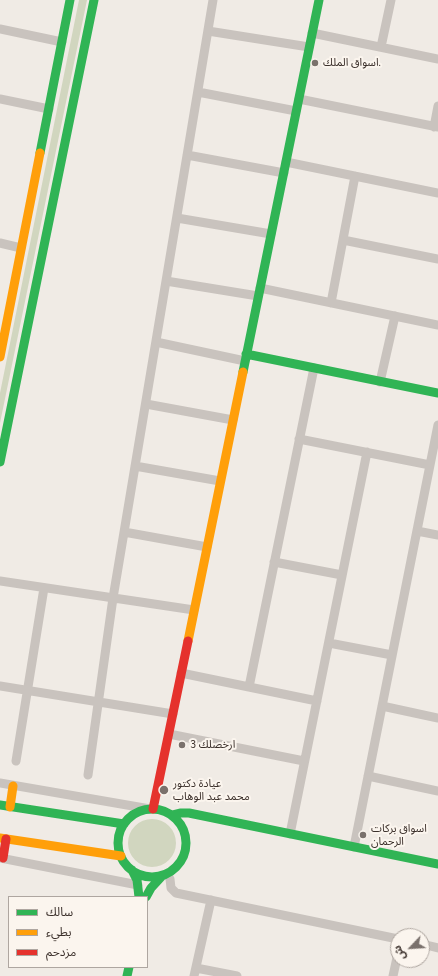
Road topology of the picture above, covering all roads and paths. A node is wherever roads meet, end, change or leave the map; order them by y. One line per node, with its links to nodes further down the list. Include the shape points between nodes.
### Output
1 (70, 0): 9 (main road)
2 (94, 0): 48 (main road)
3 (213, 0): 7 (street)
4 (319, 0): 8 (main road)
5 (391, 0): 11 (street)
6 (0, 29): 9 (street)
7 (208, 31): 10 (street); 13 (street)
8 (312, 33): 10 (main road); 11 (street)
9 (62, 42): 17 (main road)
10 (309, 47): 15 (main road)
11 (381, 47): 12 (street)
12 (438, 59)
13 (198, 92): 18 (street); 20 (street)
14 (0, 99): 17 (street)
15 (299, 99): 18 (main road); 19 (street)
16 (438, 106): 19 (street)
17 (49, 109): 29 (main road)
18 (296, 111): 21 (main road)
19 (436, 127)
20 (187, 155): 22 (street); 25 (street)
21 (286, 162): 22 (main road); 23 (street)
22 (284, 173): 26 (main road)
23 (355, 176): 24 (street); 27 (street)
24 (438, 193)
25 (177, 218): 26 (street); 31 (street)
26 (271, 234): 32 (main road)
27 (343, 240): 30 (street); 33 (street)
28 (0, 243): 29 (street)
29 (21, 248): 34 (main road)
30 (438, 259)
31 (166, 281): 32 (street); 37 (street)
32 (259, 292): 33 (street); 39 (main road)
33 (331, 303): 35 (street)
34 (4, 316): 38 (main road)
35 (395, 316): 36 (street); 41 (street)
36 (438, 325)
37 (156, 342): 39 (street); 43 (street)
38 (0, 357)
39 (246, 357): 40 (main road); 44 (main road)
40 (314, 368): 41 (main road); 46 (street)
41 (380, 382): 42 (main road)
42 (438, 394)
43 (146, 404): 44 (street); 50 (street)
44 (233, 420): 51 (main road)
45 (438, 425): 49 (street)
46 (299, 439): 47 (street); 56 (street)
47 (367, 452): 49 (street); 57 (street)
48 (0, 462)
49 (430, 465): 52 (street)
50 (135, 466): 51 (street); 53 (street)
51 (220, 481): 55 (main road)
52 (417, 531): 54 (street); 63 (street)
53 (124, 532): 55 (street); 60 (street)
54 (438, 535)
55 (207, 547): 61 (main road)
56 (274, 562): 57 (street); 66 (street)
57 (342, 575): 62 (street)
58 (0, 581): 59 (street)
59 (44, 588): 60 (street); 67 (street)
60 (113, 598): 61 (street); 69 (street)
61 (194, 610): 64 (main road)
62 (328, 643): 63 (street); 68 (street)
63 (392, 655): 70 (street)
64 (181, 673): 66 (street); 71 (main road)
65 (0, 686): 67 (street)
66 (249, 687): 68 (street)
67 (27, 691): 69 (street); 74 (street)
68 (316, 701): 75 (street)
69 (98, 702): 71 (street); 76 (street)
70 (382, 706): 72 (street); 77 (street)
71 (173, 714): 73 (main road)
72 (438, 718)
73 (169, 734): 75 (street); 83 (main road)
74 (16, 761)
75 (304, 761): 86 (street)
76 (88, 775)
77 (368, 776): 80 (street); 88 (street)
78 (0, 783): 79 (street)
79 (13, 786): 82 (main road); 83 (street)
80 (438, 791)
81 (0, 805): 82 (main road)
82 (10, 807): 85 (main road)
83 (151, 809): 84 (main road, via 160,809); 85 (main road, via 140,811)
84 (172, 815): 86 (main road, via 189,813); 93 (main road, via 182,825 186,846 182,859 173,870)
85 (124, 824): 89 (main road, via 119,834)
86 (290, 834): 88 (main road)
87 (3, 838): 89 (main road); 90 (main road)
88 (354, 847): 91 (main road)
89 (121, 856): 92 (main road)
90 (1, 858): 94 (street)
91 (438, 864)
92 (132, 870): 93 (main road, via 150,877); 94 (main road)
93 (165, 874): 96 (main road); 97 (street, via 170,878 174,892)
94 (138, 885): 95 (main road)
95 (139, 896)
96 (147, 896)
97 (211, 900): 98 (street); 99 (street)
98 (390, 937)
99 (195, 972): 100 (street)
100 (237, 976)

